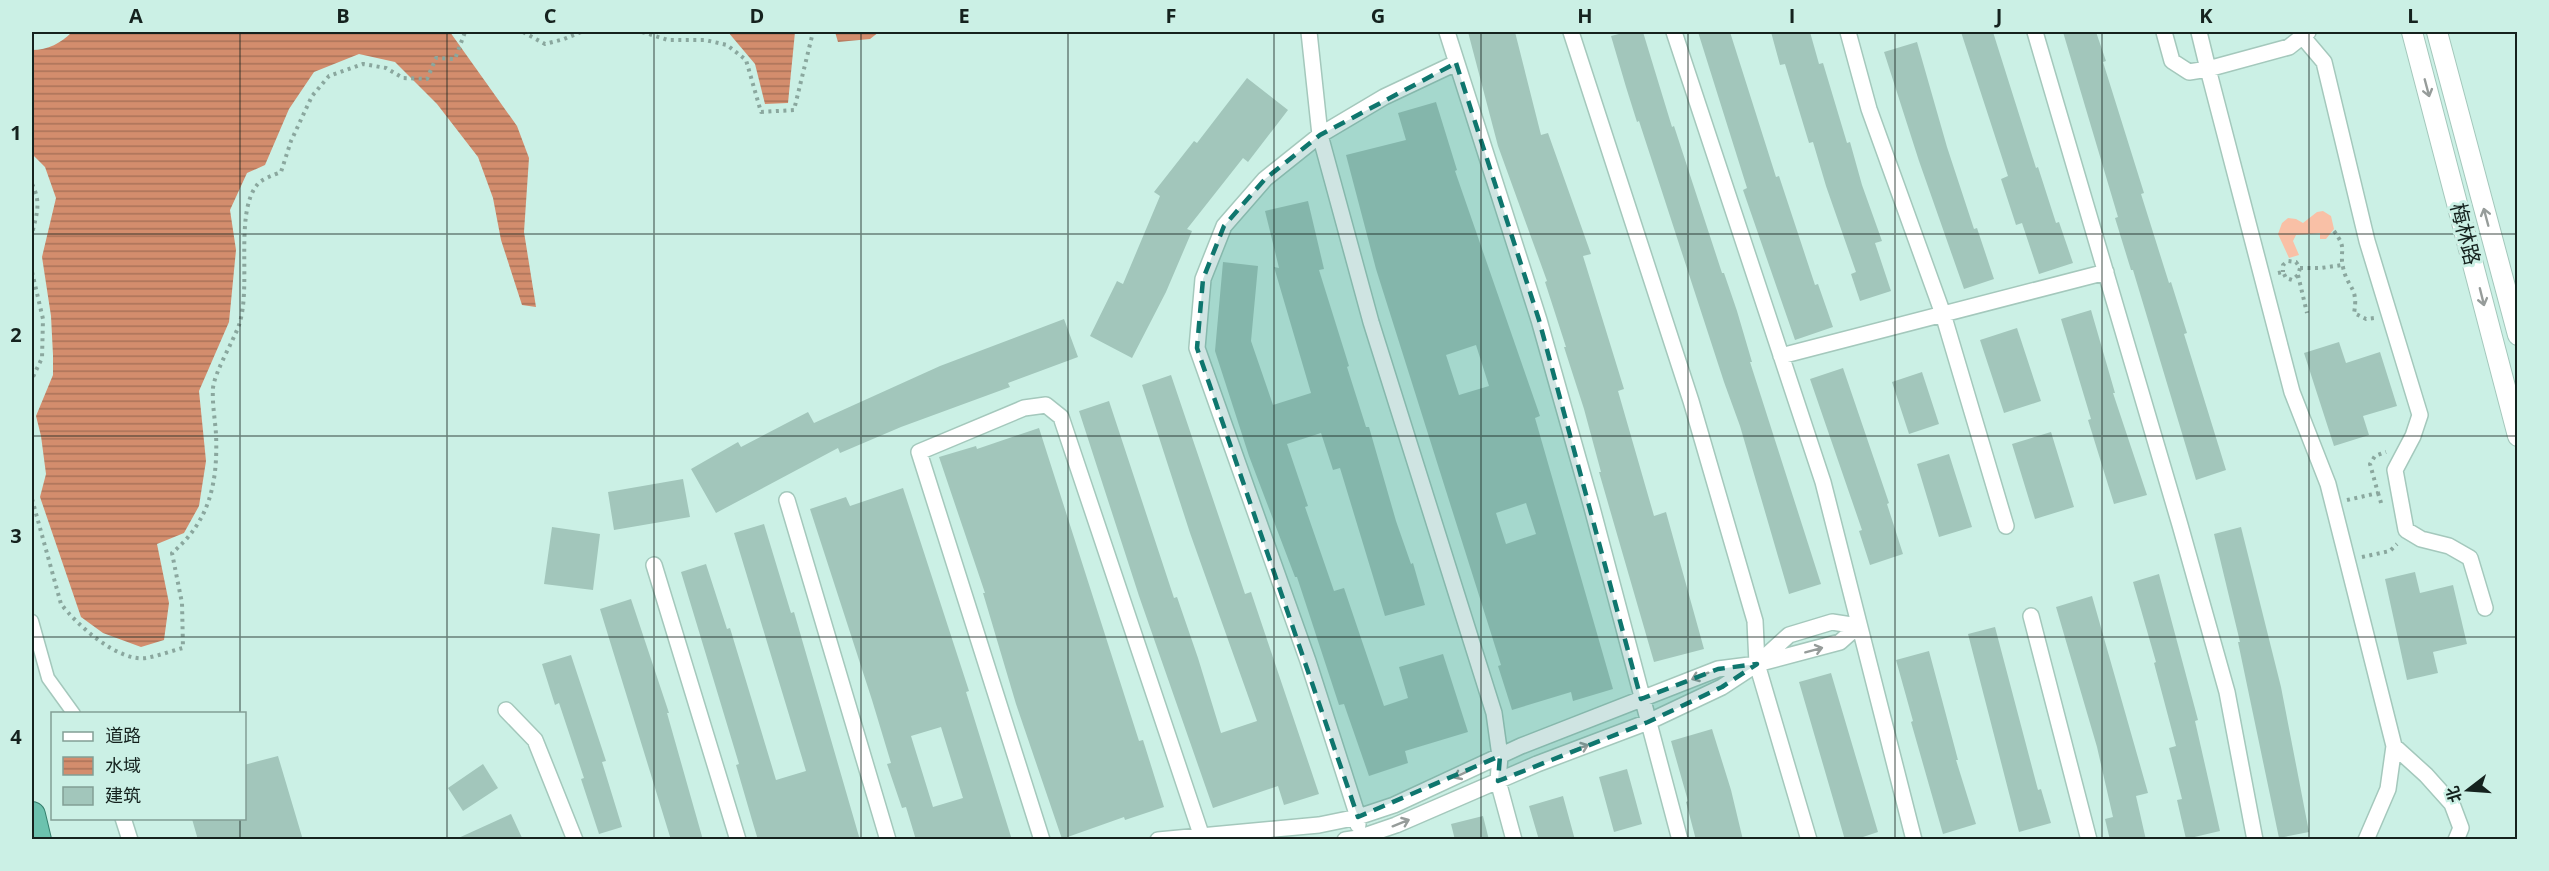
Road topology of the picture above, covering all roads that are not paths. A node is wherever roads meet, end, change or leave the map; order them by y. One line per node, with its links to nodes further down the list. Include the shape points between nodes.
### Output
1 (1309, 32): 14 (street)
2 (1447, 32): 12 (street)
3 (1571, 32): 27 (street, via 1691,401 1755,621)
4 (1674, 32): 18 (street)
5 (1848, 32): 16 (street, via 1869,109)
6 (2035, 32): 15 (street)
7 (2164, 32): 13 (street, via 2172,61 2189,72)
8 (2199, 32): 13 (street)
9 (2412, 32): 19 (street, 梅林路, one-way to 19)
10 (2437, 32): 17 (street, 梅林路, one-way to 10)
11 (2305, 34): 13 (street, via 2289,47); 23 (street, via 2324,62 2367,241 2420,415 2395,470 2406,530 2470,558)
12 (1456, 63): 14 (street, via 1384,97); 28 (street, via 1539,320)
13 (2208, 69): 32 (street, via 2292,392 2328,484)
14 (1320, 135): 33 (street, via 1371,322 1494,713); 36 (street, via 1266,179 1224,226 1203,279 1197,348 1308,661)
15 (2106, 272): 16 (street); 52 (street, via 2227,692)
16 (1943, 314): 18 (street); 21 (street)
17 (2517, 335)
18 (1781, 356): 26 (street, via 1823,482)
19 (2517, 436)
20 (787, 500): 45 (street)
21 (2006, 526)
22 (654, 565): 44 (street)
23 (2485, 608)
24 (2031, 616): 51 (street)
25 (32, 621): 30 (street, via 48,678)
26 (1858, 626): 27 (street, one-way to 26, via 1840,642); 27 (street, via 1832,622 1789,635); 50 (street)
27 (1757, 664): 28 (street, one-way to 28, via 1718,669); 31 (street, via 1722,687); 49 (street)
28 (1641, 699): 31 (street); 33 (street)
29 (506, 710): 43 (street, via 535,740)
30 (73, 712)
31 (1648, 722): 34 (street, one-way to 31); 48 (street)
32 (2394, 746): 53 (street, via 2388,789); 54 (street, via 2452,804 2461,828)
33 (1500, 756): 34 (street); 36 (street, one-way to 36, via 1394,805)
34 (1498, 781): 40 (street, one-way to 34); 47 (street)
35 (32, 815): 41 (highway)
36 (1358, 817): 38 (street); 40 (street)
37 (123, 820): 42 (street)
38 (1202, 837): 39 (street); 46 (street, via 1061,417 1046,405 1024,408 919,452)
39 (1166, 839)
40 (1354, 839)
41 (38, 840)
42 (130, 840)
43 (575, 840)
44 (738, 840)
45 (888, 840)
46 (1042, 840)
47 (1514, 840)
48 (1680, 840)
49 (1809, 840)
50 (1914, 840)
51 (2089, 840)
52 (2255, 840)
53 (2366, 840)
54 (2456, 840)

